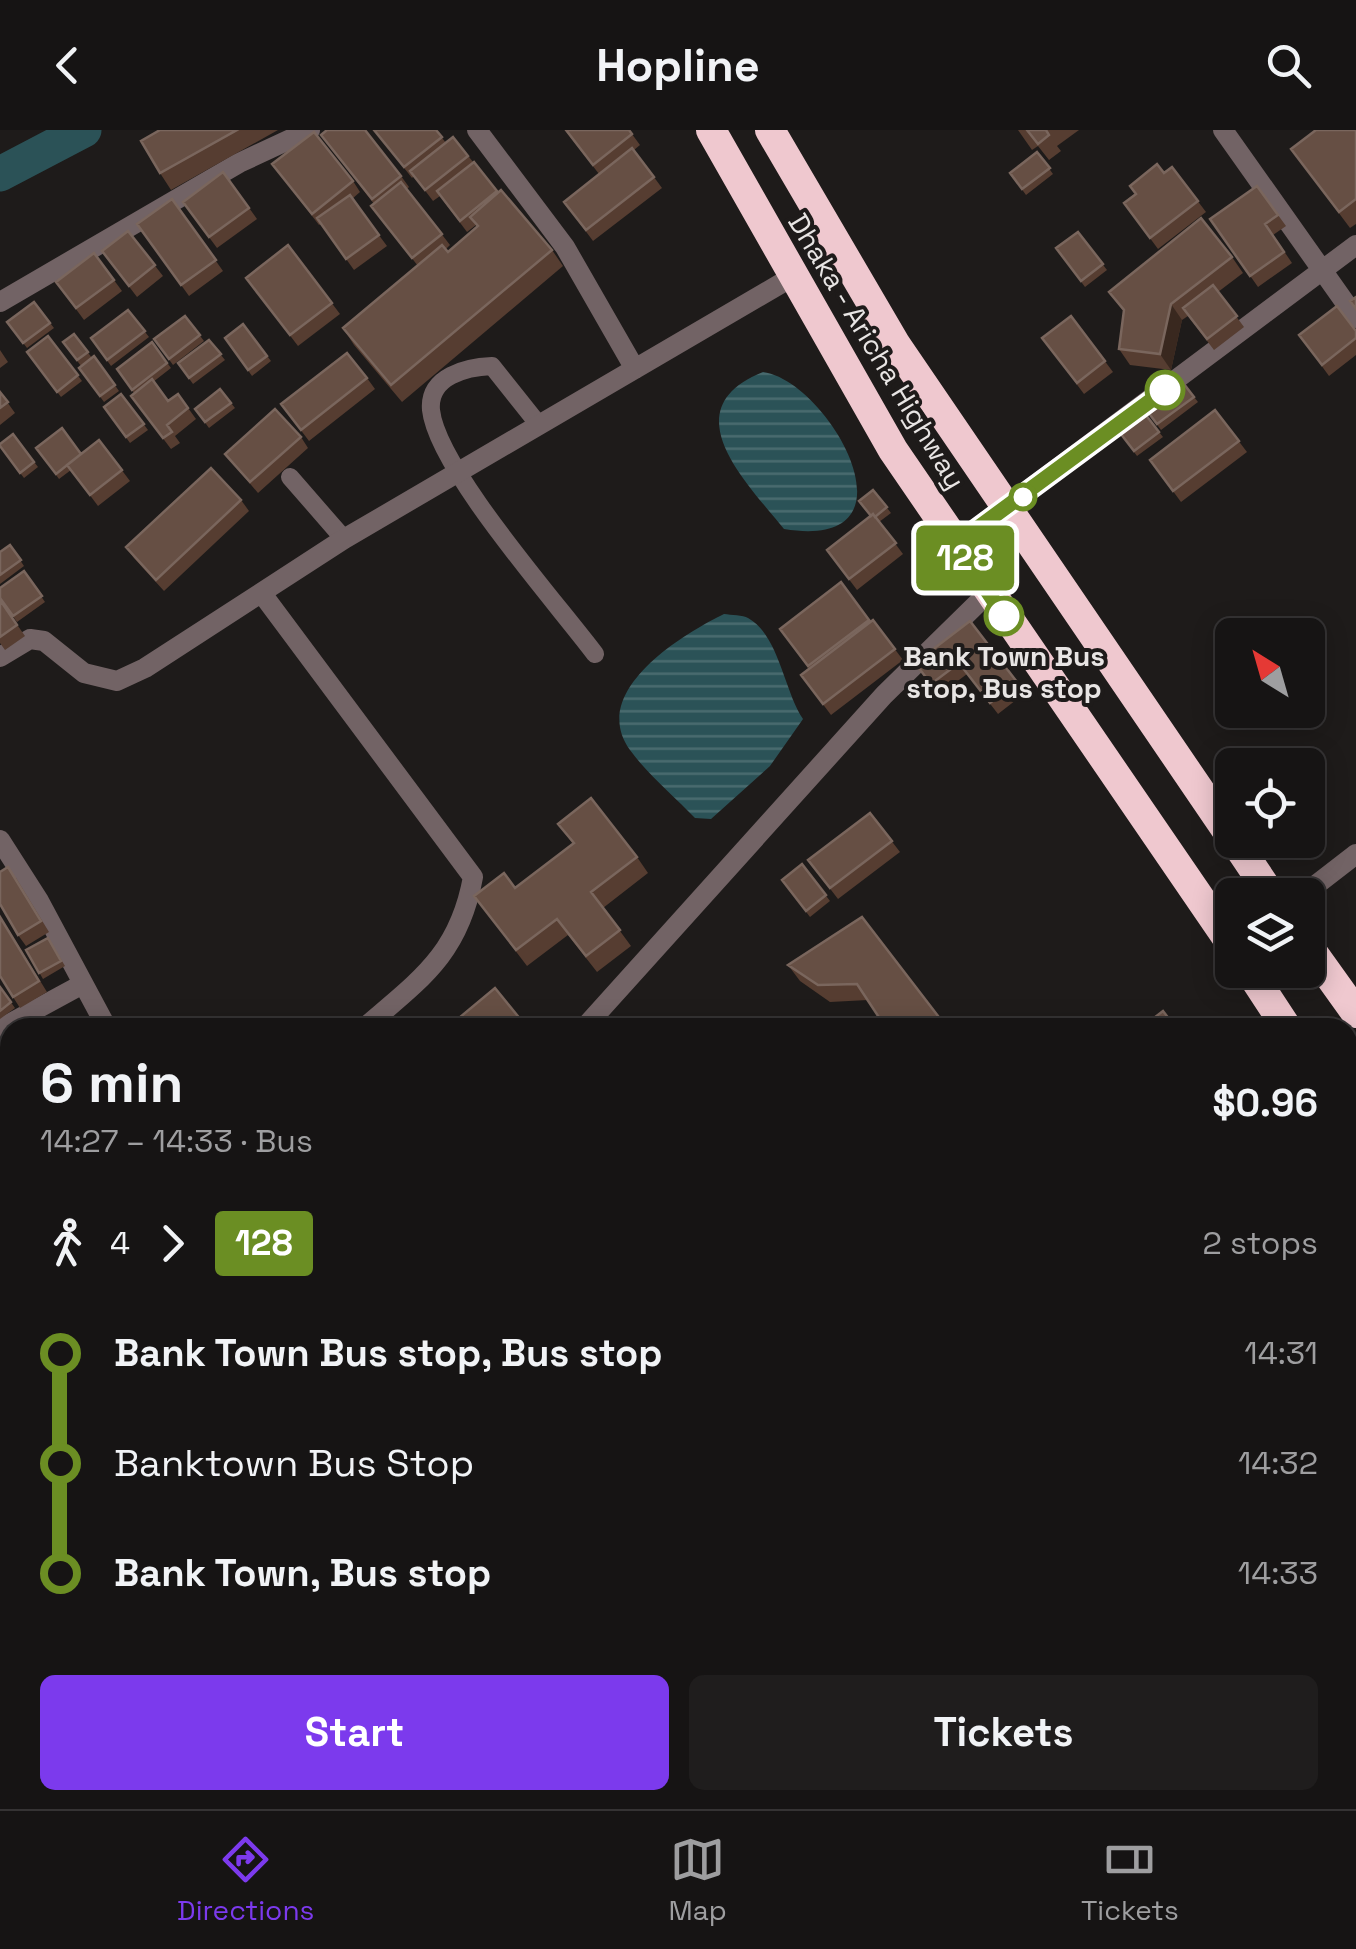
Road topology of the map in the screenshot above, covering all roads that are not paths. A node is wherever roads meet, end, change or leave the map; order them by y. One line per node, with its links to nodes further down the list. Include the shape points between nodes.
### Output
1 (310, 130): 9 (street)
2 (477, 130): 11 (street, via 565,247)
3 (712, 130): 8 (highway, Dhaka - Aricha Highway)
4 (770, 130): 15 (highway, Dhaka - Aricha Highway, via 896,345)
5 (1223, 130): 7 (street)
6 (1356, 245): 7 (street)
7 (1320, 273): 10 (street); 15 (street)
8 (792, 276): 11 (street); 17 (highway, Dhaka - Aricha Highway)
9 (0, 302)
10 (1356, 318)
11 (636, 368): 12 (street)
12 (539, 425): 13 (street); 13 (lane, via 492,366 464,367 438,386 430,406)
13 (457, 474): 16 (street); 20 (lane)
14 (290, 477): 16 (lane)
15 (1007, 508): 17 (street); 22 (highway, Dhaka - Aricha Highway)
16 (344, 539): 19 (street)
17 (956, 544): 18 (highway, Dhaka - Aricha Highway)
18 (988, 593): 26 (highway, Dhaka - Aricha Highway); 34 (street, via 884,696)
19 (264, 595): 21 (street, via 117,681 84,674 44,641 30,639); 33 (street, via 473,877 466,917 442,958)
20 (595, 654)
21 (0, 657)
22 (1215, 813)
23 (0, 840): 28 (street, via 40,901)
24 (1356, 854): 25 (street)
25 (1325, 878)
26 (1215, 920)
27 (1325, 970): 30 (highway)
28 (81, 985): 31 (street); 32 (street)
29 (1261, 988): 35 (highway)
30 (1356, 1013)
31 (20, 1018)
32 (102, 1018)
33 (375, 1018)
34 (593, 1018)
35 (1280, 1018)

